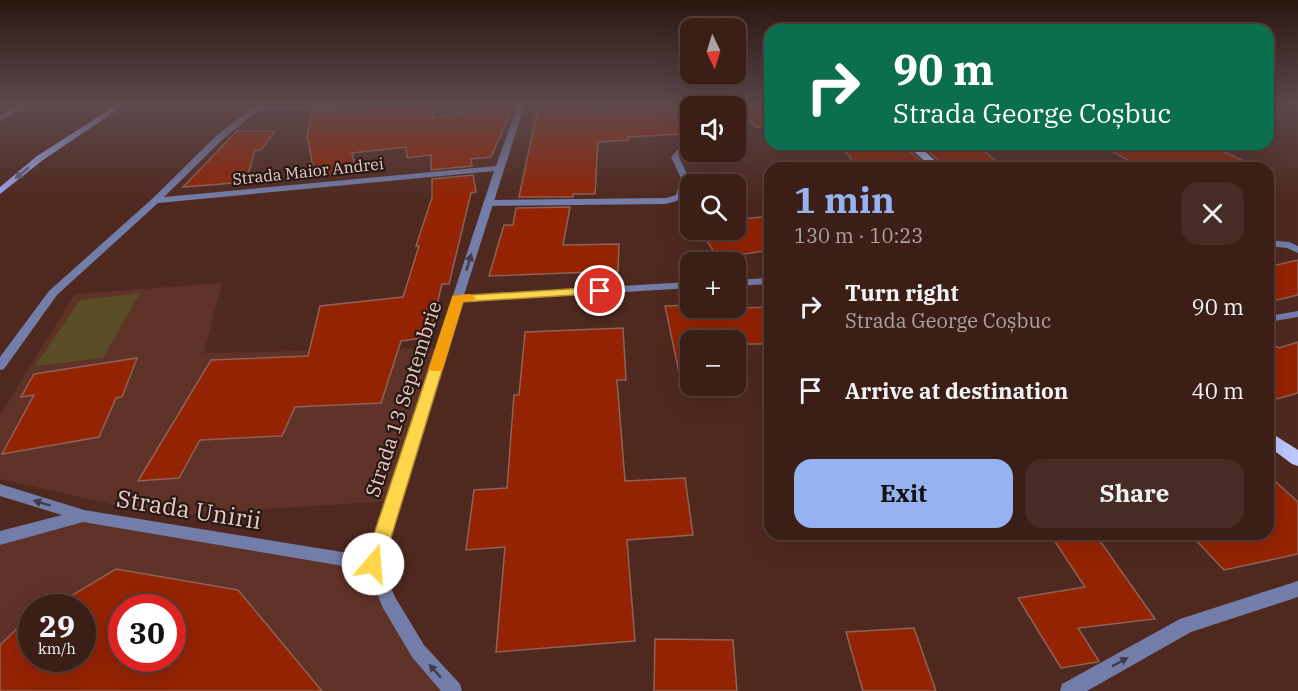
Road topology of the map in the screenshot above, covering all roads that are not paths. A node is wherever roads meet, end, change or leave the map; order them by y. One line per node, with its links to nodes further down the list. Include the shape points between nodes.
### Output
1 (73, 136): 8 (street, one-way to 8)
2 (221, 136): 9 (street)
3 (510, 136): 7 (street, Strada 13 Septembrie)
4 (917, 150): 6 (main road)
5 (680, 152): 10 (street, via 675,157 685,178 680,197 666,201)
6 (931, 162)
7 (499, 168): 9 (street, Strada Maior Andrei); 10 (street, Strada 13 Septembrie)
8 (0, 191)
9 (155, 201): 19 (street, via 53,294)
10 (488, 203): 16 (street, Strada 13 Septembrie, one-way to 10)
11 (1274, 244): 12 (street)
12 (1295, 246)
13 (764, 281): 14 (street)
14 (746, 282)
15 (680, 286): 16 (street)
16 (458, 298): 25 (street, Strada 13 Septembrie)
17 (1298, 314): 18 (street)
18 (1274, 319)
19 (0, 366)
20 (1274, 441): 21 (main road)
21 (1298, 459)
22 (0, 490): 23 (street, Strada Unirii, one-way to 22)
23 (84, 516): 24 (street); 25 (street, Strada Unirii)
24 (0, 538)
25 (373, 564): 27 (street, one-way to 25, via 418,651 389,602)
26 (1298, 589): 28 (street, one-way to 26, via 1186,625)
27 (453, 691)
28 (1069, 691)

